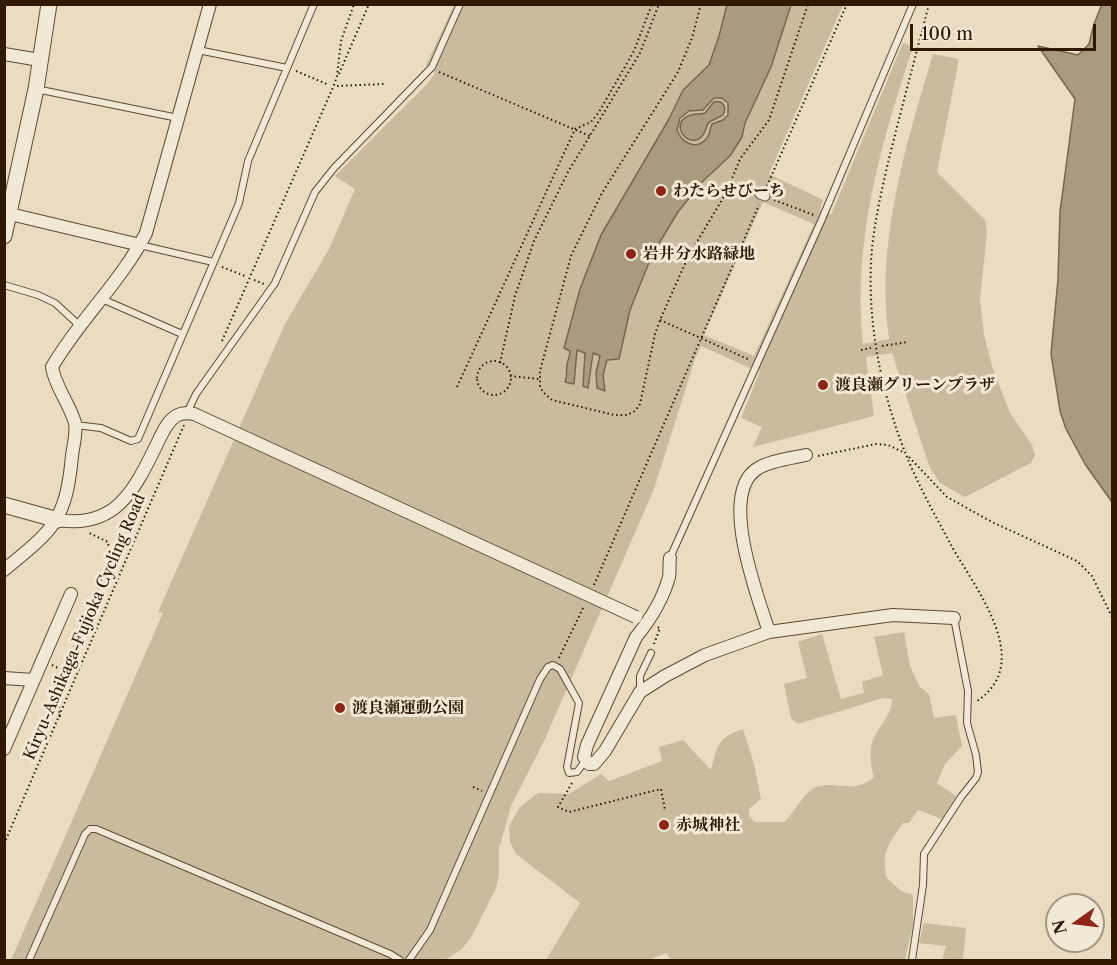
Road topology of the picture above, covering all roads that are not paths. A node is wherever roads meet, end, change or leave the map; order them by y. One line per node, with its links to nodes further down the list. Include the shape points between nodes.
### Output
1 (49, 4): 8 (street)
2 (210, 4): 6 (street)
3 (314, 4): 9 (lane)
4 (460, 4): 20 (lane, via 432,67 322,182 275,283 196,394)
5 (913, 4): 25 (lane, via 822,219)
6 (197, 50): 9 (lane); 11 (street)
7 (4, 54): 8 (street)
8 (40, 60): 10 (street)
9 (287, 68): 15 (lane, via 248,161 239,203)
10 (36, 89): 11 (lane); 12 (street)
11 (178, 118): 14 (street)
12 (10, 214): 13 (street); 14 (street)
13 (4, 236)
14 (140, 245): 15 (lane); 17 (street)
15 (216, 264): 19 (lane)
16 (4, 285): 18 (lane, via 55,303)
17 (101, 298): 18 (street); 19 (lane)
18 (80, 326): 21 (street, via 52,368)
19 (182, 334): 21 (lane, via 138,439 131,441 101,428)
20 (189, 415): 24 (street, via 177,415 171,420 126,498 109,511 80,522); 29 (street, bridge)
21 (75, 425): 24 (street, via 69,487)
22 (806, 455): 30 (street, via 759,467 748,478 740,498 745,550)
23 (4, 505): 24 (street)
24 (58, 520): 26 (street)
25 (670, 558): 29 (street, via 669,576)
26 (4, 570)
27 (71, 594): 33 (street)
28 (954, 618): 30 (street, via 898,615); 40 (lane, via 969,704 967,723 979,765 976,778 924,854)
29 (648, 623): 36 (street, via 636,637 587,745)
30 (769, 633): 34 (street, via 705,655)
31 (651, 653): 34 (lane, via 639,676)
32 (4, 678): 33 (street)
33 (33, 680): 35 (street)
34 (640, 692): 36 (street, via 598,760 594,764)
35 (4, 749)
36 (585, 761): 39 (lane, via 577,772 569,773 579,703 560,669 553,665 544,671 430,930)
37 (29, 960): 38 (lane, via 85,834 96,829)
38 (400, 960)
39 (409, 960)
40 (912, 960)

